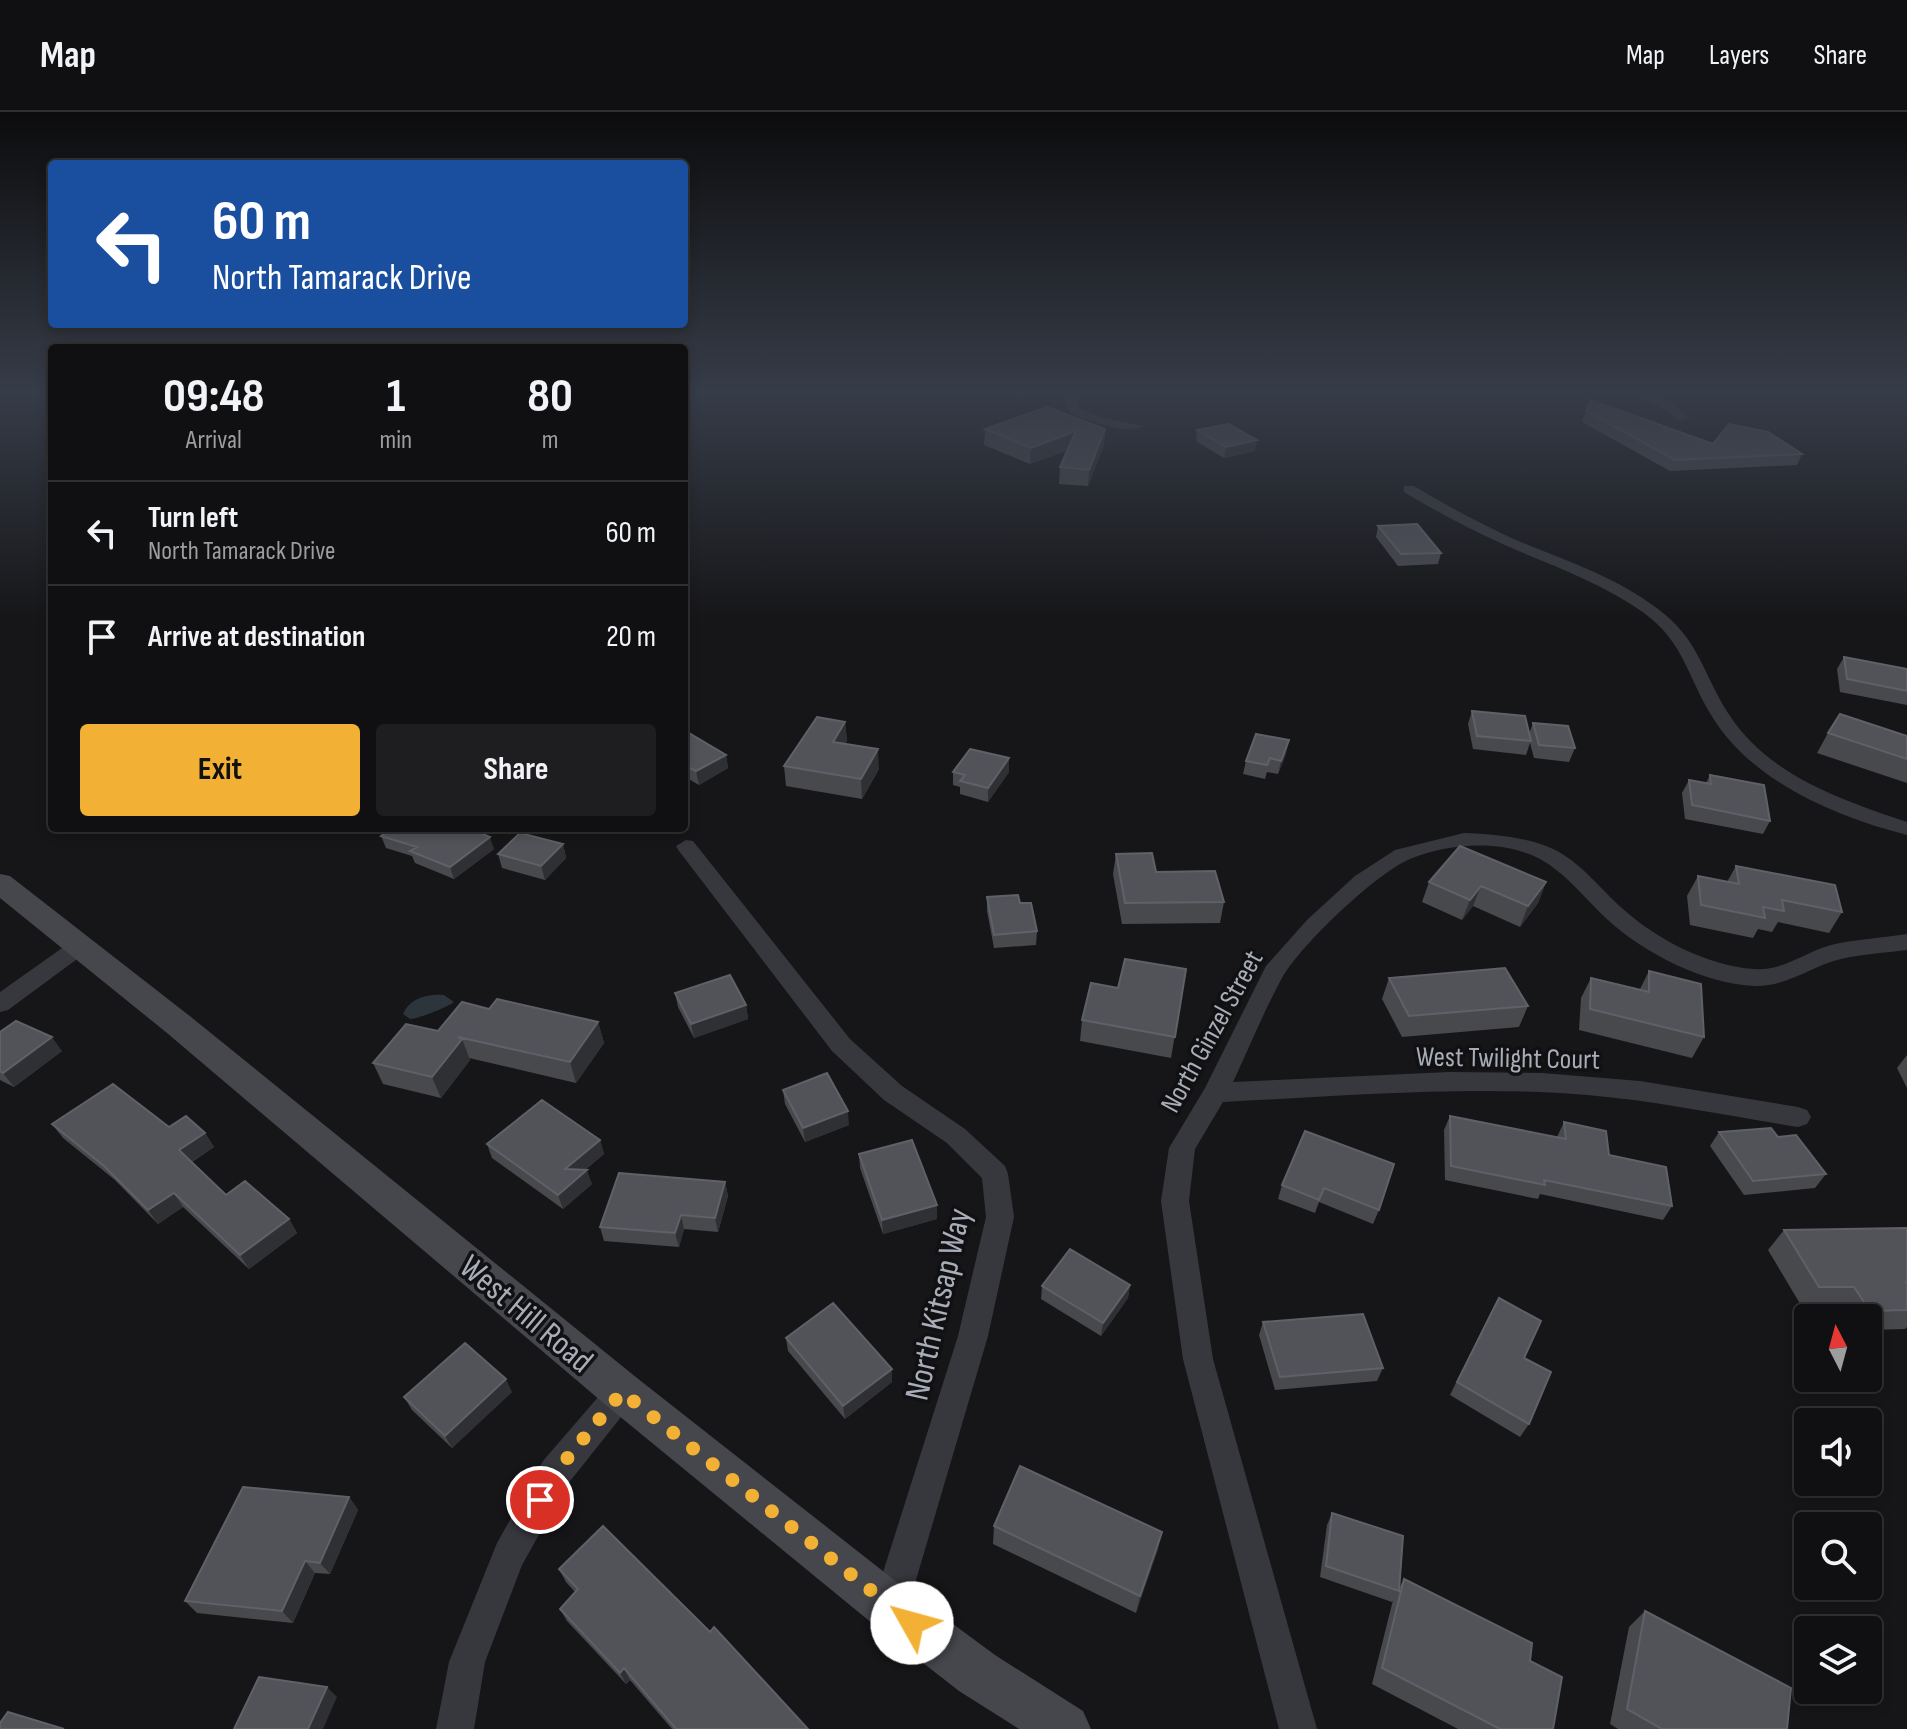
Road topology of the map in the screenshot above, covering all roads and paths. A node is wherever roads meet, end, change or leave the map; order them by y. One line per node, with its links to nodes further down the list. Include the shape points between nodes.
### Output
1 (1409, 489): 2 (street, via 1450,514 1578,569 1645,607 1691,650 1722,719 1744,745 1813,791)
2 (1907, 829)
3 (686, 846): 11 (street, North Kitsap Way, via 841,1045 893,1093 956,1136 995,1174 1000,1217 973,1336)
4 (0, 883): 6 (street, West Hill Road)
5 (1907, 942): 8 (street, North Ginzel Street, via 1835,952 1785,973 1756,978 1719,971 1637,932 1546,854 1492,840 1437,844 1402,855 1363,881 1315,925 1274,972)
6 (80, 946): 7 (street); 10 (street, West Hill Road)
7 (0, 1004)
8 (1215, 1093): 9 (street, West Twilight Court, via 1518,1081 1675,1095); 14 (street, North Ginzel Street, via 1182,1148 1175,1201 1198,1359)
9 (1798, 1117)
10 (622, 1392): 11 (street, West Hill Road); 12 (street, via 555,1473 509,1555 467,1662)
11 (890, 1607): 13 (street, West Hill Road, via 977,1673)
12 (455, 1729)
13 (1065, 1729)
14 (1298, 1729)

